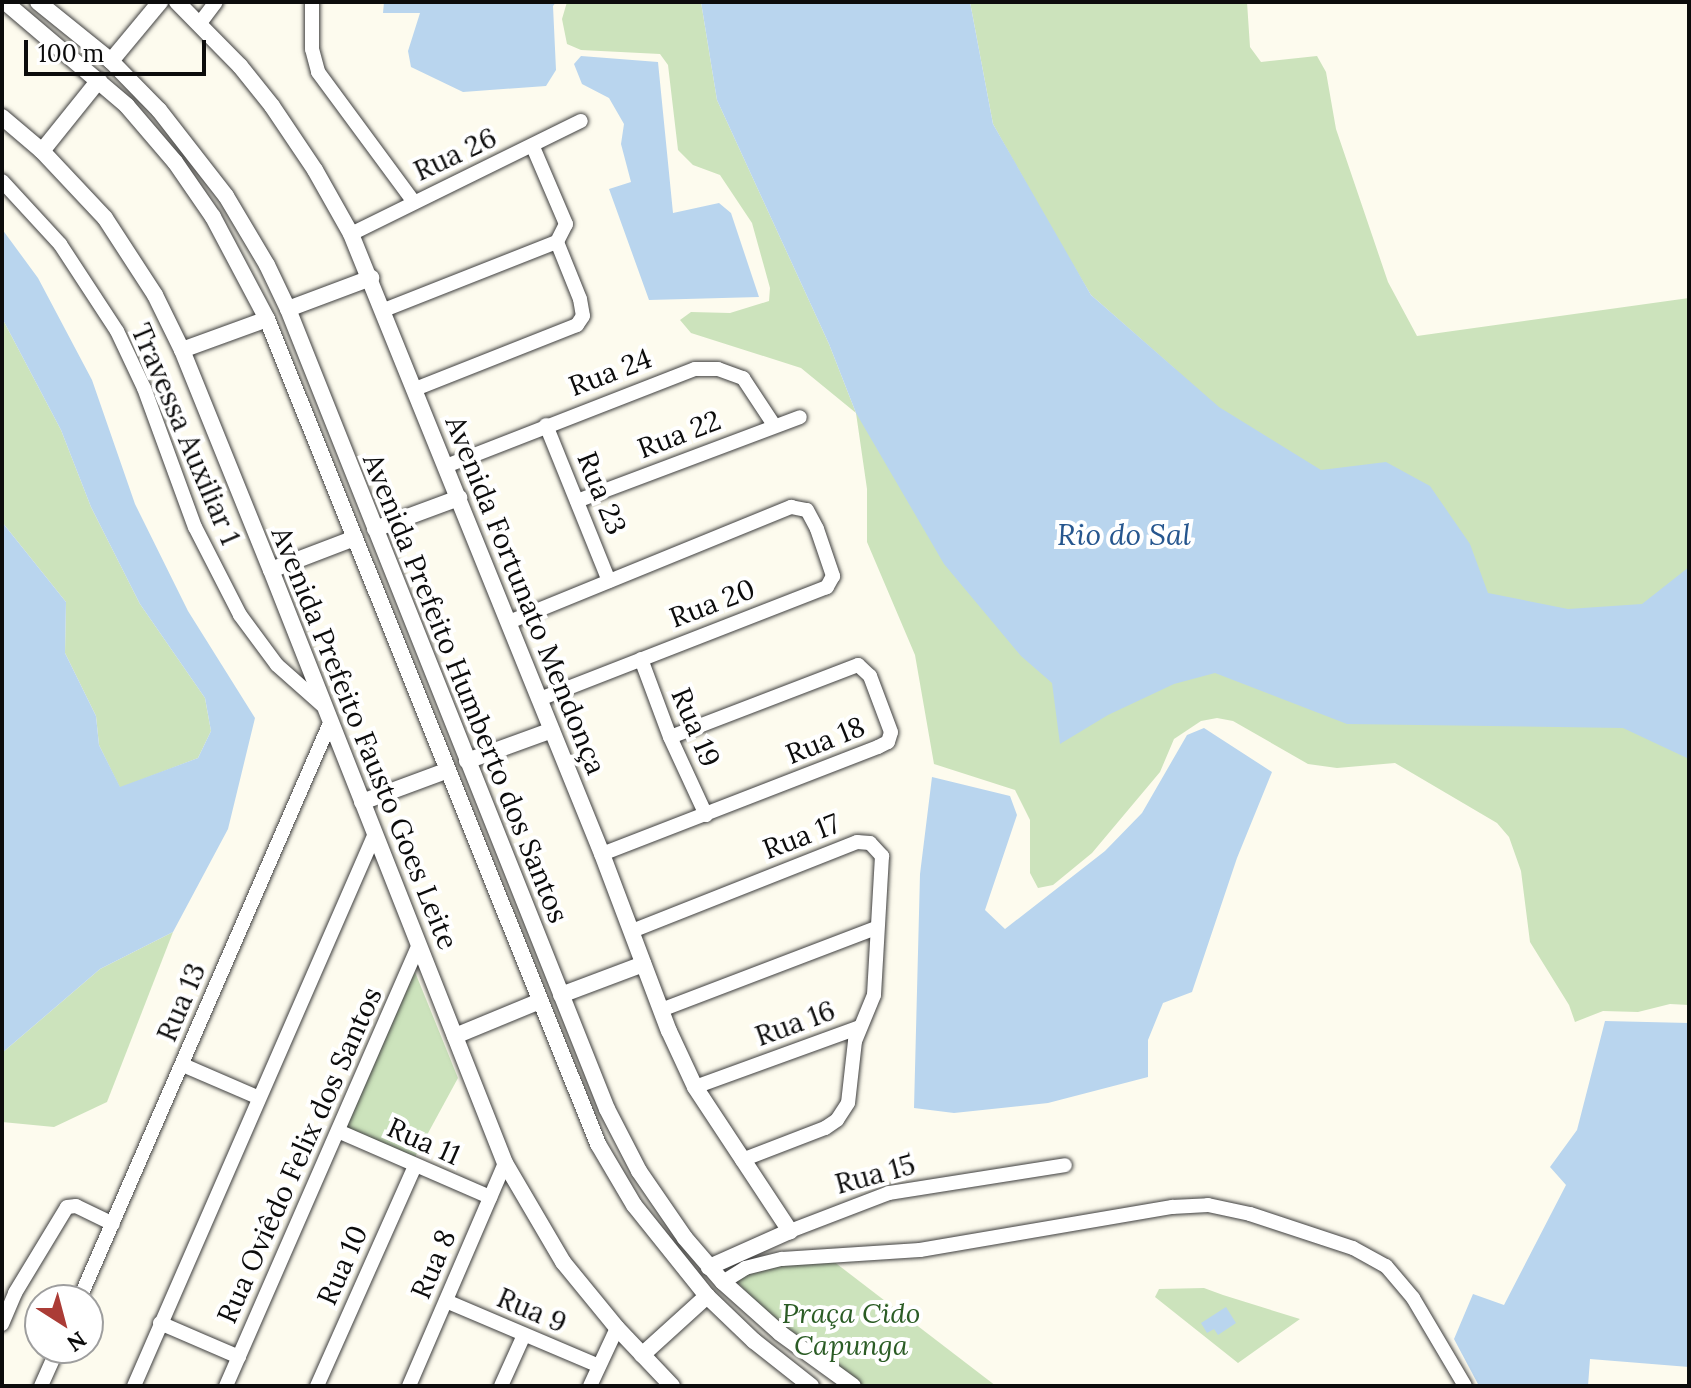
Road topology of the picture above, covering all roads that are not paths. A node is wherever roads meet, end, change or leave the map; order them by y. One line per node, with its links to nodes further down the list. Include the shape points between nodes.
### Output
1 (5, 2): 9 (street, Avenida Prefeito Humberto dos Santos)
2 (38, 2): 8 (street, Avenida Prefeito Humberto dos Santos)
3 (160, 2): 8 (street)
4 (177, 2): 7 (street, Avenida Fortunato Mendonça)
5 (216, 2): 7 (street)
6 (312, 2): 15 (street, via 312,49 318,72)
7 (200, 23): 16 (street, Avenida Fortunato Mendonça, via 292,134)
8 (111, 61): 19 (street, Avenida Prefeito Humberto dos Santos, via 203,164 257,247)
9 (99, 80): 13 (street); 21 (street, Avenida Prefeito Humberto dos Santos, via 149,130 188,180)
10 (2, 117): 13 (street, Avenida Prefeito Fausto Goes Leite)
11 (581, 121): 12 (street, Rua 26)
12 (533, 147): 15 (street, Rua 26); 17 (street, via 566,224)
13 (42, 151): 22 (street, Avenida Prefeito Fausto Goes Leite, via 119,238)
14 (2, 181): 37 (street, Travessa Auxiliar 1, via 60,244 117,331 144,388 195,527 240,615 277,665)
15 (414, 202): 16 (street, Rua 26)
16 (351, 234): 18 (street, Avenida Fortunato Mendonça)
17 (557, 242): 20 (street); 23 (street, via 583,308 579,323)
18 (371, 278): 19 (street); 20 (street, Avenida Fortunato Mendonça)
19 (288, 309): 30 (street, Avenida Prefeito Humberto dos Santos)
20 (384, 310): 23 (street, Avenida Fortunato Mendonça)
21 (267, 319): 22 (street); 31 (street, Avenida Prefeito Humberto dos Santos)
22 (182, 350): 32 (street, Avenida Prefeito Fausto Goes Leite)
23 (415, 389): 27 (street, Avenida Fortunato Mendonça)
24 (800, 417): 26 (street, Rua 22)
25 (546, 425): 26 (street, Rua 24, via 705,368 743,378); 27 (street, Rua 24); 29 (street, Rua 23)
26 (774, 425): 29 (street, Rua 22)
27 (446, 466): 28 (street, Avenida Fortunato Mendonça)
28 (459, 498): 30 (street); 34 (street, Avenida Fortunato Mendonça)
29 (577, 501): 33 (street, Rua 23)
30 (375, 529): 41 (street, Avenida Prefeito Humberto dos Santos)
31 (355, 538): 32 (street); 42 (street, Avenida Prefeito Humberto dos Santos)
32 (271, 570): 37 (street, Avenida Prefeito Fausto Goes Leite)
33 (609, 581): 34 (street); 35 (street, Rua 20, via 776,513 795,507 808,511 831,570 827,587)
34 (509, 622): 36 (street, Avenida Fortunato Mendonça)
35 (641, 659): 36 (street, Rua 20); 40 (street, Rua 19)
36 (539, 699): 39 (street, Avenida Fortunato Mendonça)
37 (322, 705): 38 (street, Avenida Prefeito Fausto Goes Leite)
38 (330, 723): 43 (street, Avenida Prefeito Fausto Goes Leite); 56 (street, Rua 13)
39 (552, 730): 41 (street); 46 (street, Avenida Fortunato Mendonça)
40 (670, 737): 44 (street, Rua 19); 44 (street, Rua 18, via 847,668 860,666 870,676 891,732 886,743)
41 (467, 761): 51 (street, Avenida Prefeito Humberto dos Santos)
42 (446, 771): 43 (street); 52 (street, Avenida Prefeito Humberto dos Santos)
43 (362, 802): 45 (street, Avenida Prefeito Fausto Goes Leite)
44 (706, 815): 46 (street, Rua 18)
45 (374, 836): 49 (street, Avenida Prefeito Fausto Goes Leite); 58 (street)
46 (602, 854): 48 (street, Avenida Fortunato Mendonça)
47 (876, 928): 48 (street, Rua 17, via 883,860 877,849 862,841); 53 (street); 54 (street, Rua 16, via 874,995)
48 (632, 931): 50 (street, Avenida Fortunato Mendonça)
49 (419, 945): 55 (street, Avenida Prefeito Fausto Goes Leite); 59 (street, Rua Oviêdo Felix dos Santos)
50 (643, 964): 51 (street); 53 (street, Avenida Fortunato Mendonça)
51 (561, 995): 60 (street, Avenida Prefeito Humberto dos Santos)
52 (540, 1001): 55 (street); 61 (street, Avenida Prefeito Humberto dos Santos)
53 (661, 1010): 57 (street, Avenida Fortunato Mendonça)
54 (860, 1027): 57 (street, Rua 16); 62 (street, via 848,1103 841,1116 825,1128)
55 (455, 1036): 63 (street, Avenida Prefeito Fausto Goes Leite)
56 (183, 1065): 58 (street); 67 (street, Rua 13)
57 (695, 1087): 62 (street, Avenida Fortunato Mendonça)
58 (257, 1097): 74 (street)
59 (338, 1131): 65 (street, Rua 11); 79 (street, Rua Oviêdo Felix dos Santos)
60 (620, 1139): 61 (street); 69 (street, Avenida Prefeito Humberto dos Santos)
61 (598, 1144): 72 (street, Avenida Prefeito Humberto dos Santos, via 634,1205)
62 (742, 1160): 68 (street, Avenida Fortunato Mendonça)
63 (505, 1163): 66 (street, Rua 8); 76 (street, Avenida Prefeito Fausto Goes Leite, via 563,1262)
64 (1065, 1165): 68 (street, Rua 15, via 882,1195)
65 (415, 1166): 66 (street, Rua 11); 85 (street, Rua 10)
66 (490, 1197): 73 (street, Rua 8)
67 (113, 1224): 71 (street, Rua 13); 75 (street, via 76,1206 67,1207)
68 (790, 1231): 69 (street, Rua 15)
69 (709, 1267): 70 (street, Avenida Prefeito Humberto dos Santos)
70 (723, 1282): 91 (street, Avenida Prefeito Humberto dos Santos, via 780,1333); 92 (street, via 745,1268 782,1259 920,1250 1208,1205 1353,1248 1386,1266 1413,1298)
71 (86, 1284)
72 (707, 1296): 78 (street); 90 (street, Avenida Prefeito Humberto dos Santos)
73 (446, 1301): 77 (street, Rua 9); 86 (street, Rua 8)
74 (160, 1323): 79 (street); 83 (street)
75 (2, 1324)
76 (617, 1328): 78 (street, Avenida Prefeito Fausto Goes Leite); 81 (street)
77 (524, 1335): 81 (street, Rua 9); 87 (street)
78 (642, 1355): 89 (street, Avenida Prefeito Fausto Goes Leite)
79 (239, 1357): 84 (street, Rua Oviêdo Felix dos Santos)
80 (51, 1364): 82 (street)
81 (599, 1366): 88 (street)
82 (41, 1386)
83 (134, 1386)
84 (226, 1386)
85 (317, 1386)
86 (409, 1386)
87 (501, 1386)
88 (590, 1386)
89 (672, 1386)
90 (811, 1386)
91 (853, 1386)
92 (1465, 1386)

